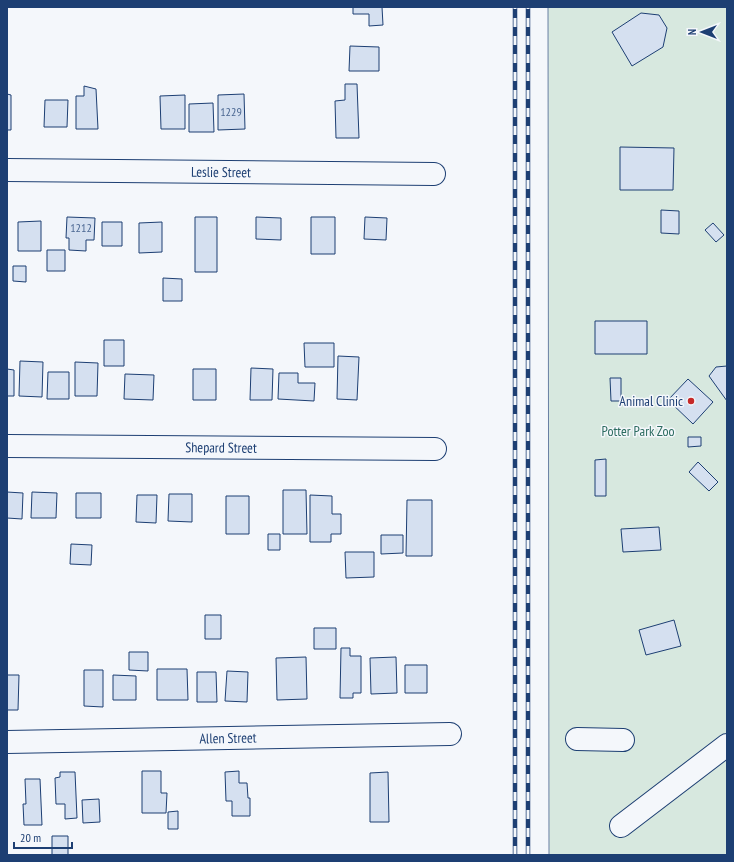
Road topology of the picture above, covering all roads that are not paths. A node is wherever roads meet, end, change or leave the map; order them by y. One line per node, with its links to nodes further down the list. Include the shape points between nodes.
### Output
1 (7, 170): 2 (street, Leslie Street)
2 (434, 174)
3 (7, 446): 4 (street, Shepard Street)
4 (435, 449)
5 (450, 734): 8 (street, Allen Street)
6 (577, 739): 7 (street)
7 (623, 740)
8 (7, 742)
9 (727, 746): 10 (street)
10 (621, 826)

